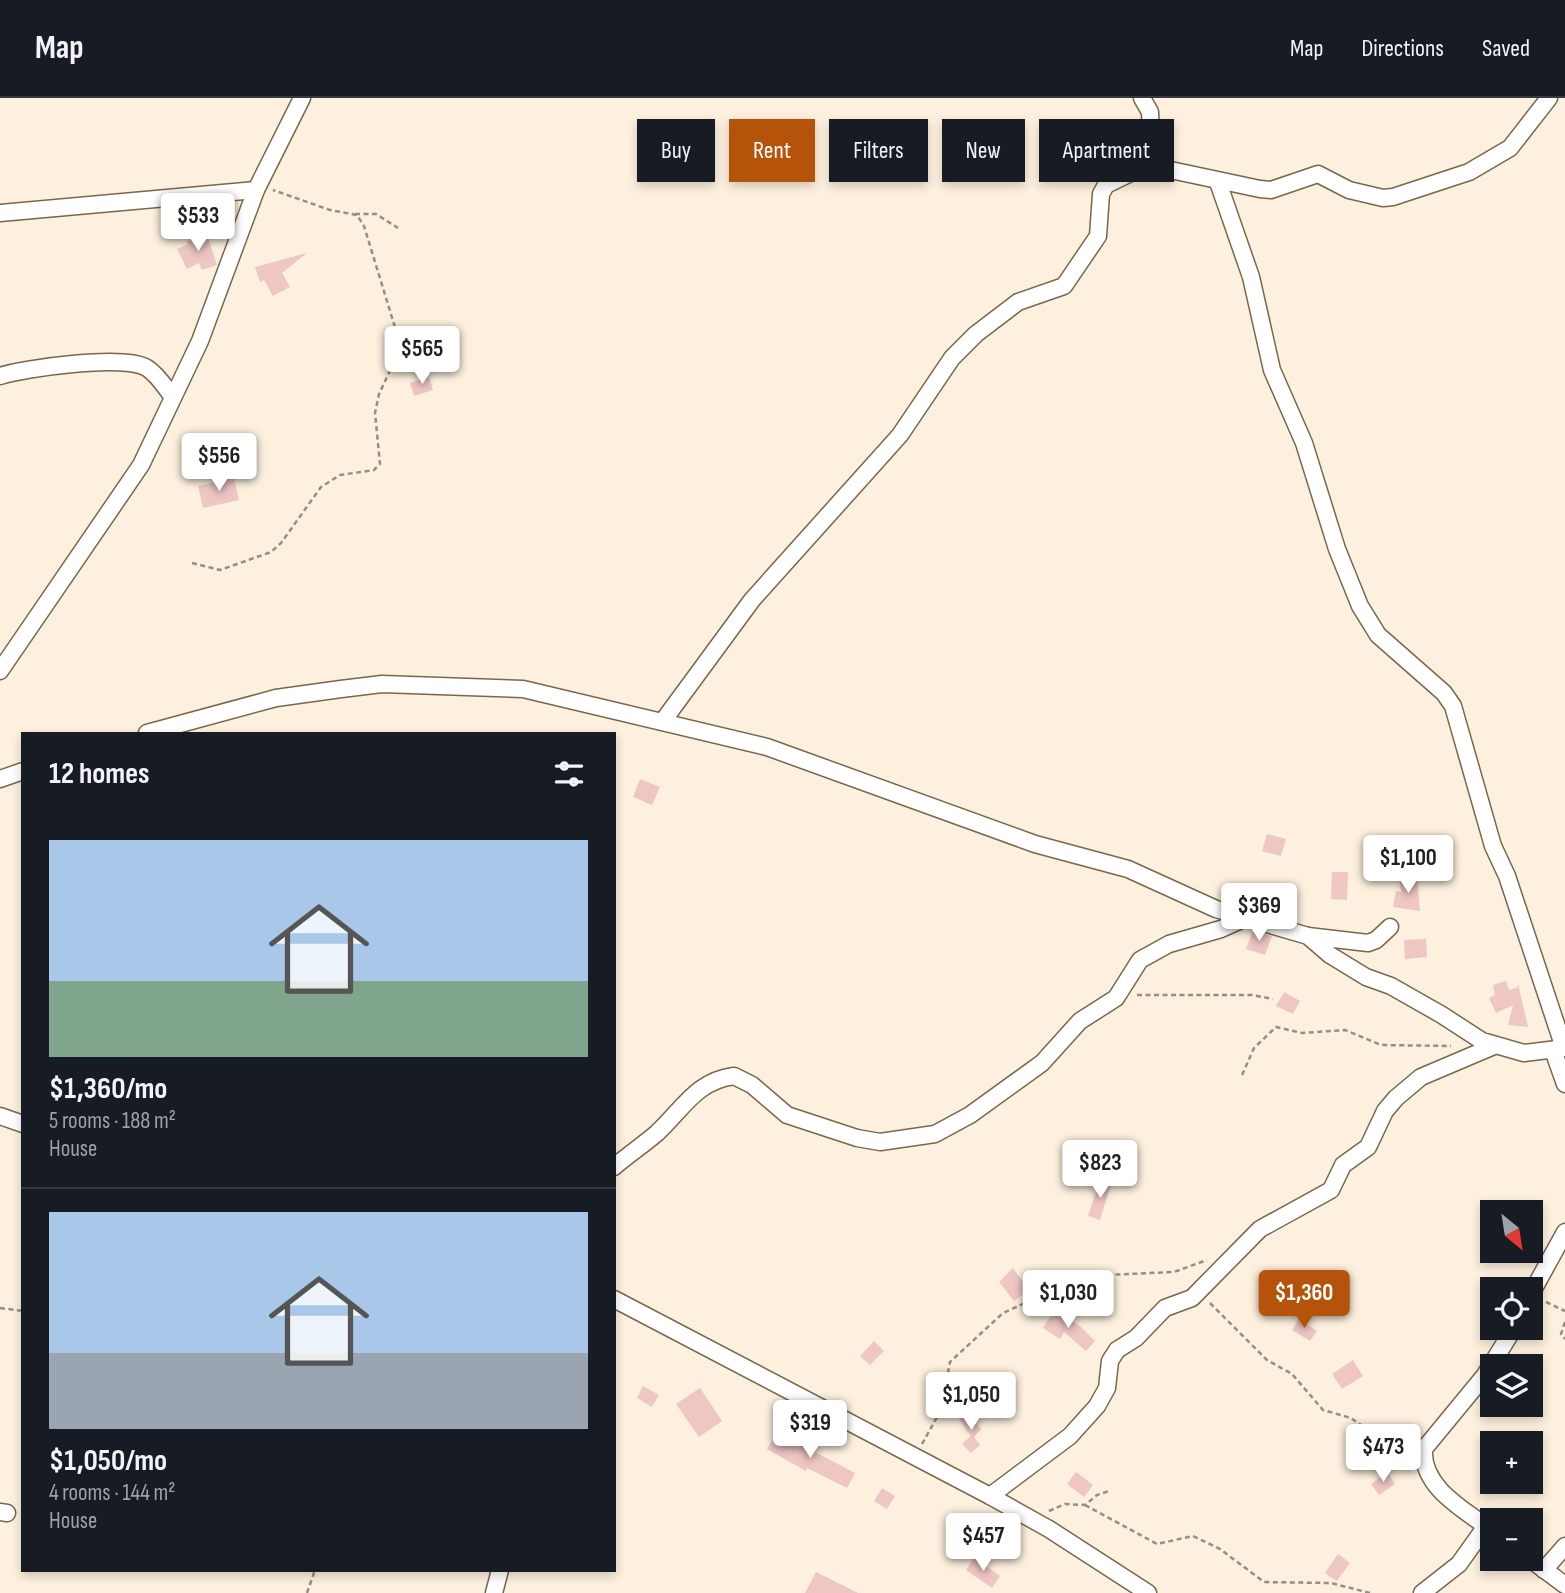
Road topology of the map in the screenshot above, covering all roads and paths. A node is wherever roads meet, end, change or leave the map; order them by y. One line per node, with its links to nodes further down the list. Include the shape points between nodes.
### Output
1 (302, 98): 8 (street)
2 (1142, 98): 4 (street)
3 (1549, 98): 7 (street, via 1510,148 1469,172 1406,194 1372,196 1318,174 1271,190)
4 (1150, 119)
5 (1174, 171): 7 (street)
6 (1112, 182): 16 (street, via 1101,194 1098,236 1064,286 1018,302 952,358 908,425 752,600)
7 (1218, 182): 26 (street, via 1251,277 1272,370 1304,443 1338,549 1373,629 1453,706 1493,846 1507,876)
8 (256, 190): 9 (street); 10 (path, via 278,190 330,210); 13 (street, via 200,341)
9 (0, 213)
10 (355, 214): 11 (path, via 376,214); 14 (path, via 364,226 401,340 401,351 379,394 375,413 380,466 332,479 321,487 271,552 220,570)
11 (398, 228)
12 (0, 376): 13 (street, via 61,365 139,365 154,374)
13 (172, 396): 15 (street, via 141,465)
14 (192, 563)
15 (0, 671)
16 (663, 721): 17 (street, via 505,686 382,684 276,698); 20 (street, via 793,755 1034,844 1146,876 1216,909)
17 (151, 732)
18 (21, 772): 19 (street)
19 (0, 779)
20 (1250, 916): 22 (street); 23 (street, via 1160,948 1134,966)
21 (1390, 927): 22 (street, via 1368,943)
22 (1308, 936): 25 (street, via 1331,955)
23 (1116, 998): 24 (path, via 1152,994); 31 (street, via 1080,1021 1042,1063 970,1115 935,1134 880,1142 857,1138 787,1115 734,1076 697,1089 658,1132)
24 (1273, 999)
25 (1488, 1044): 26 (street, via 1524,1053); 27 (path, via 1381,1045 1345,1030 1302,1032 1276,1027 1254,1048); 35 (street, via 1415,1081 1389,1105 1367,1147 1343,1164 1331,1190 1261,1230)
26 (1561, 1049): 28 (street)
27 (1242, 1075)
28 (1565, 1084)
29 (2, 1119): 30 (street)
30 (21, 1124)
31 (616, 1165)
32 (1565, 1232): 34 (street)
33 (1215, 1256): 44 (path, via 1174,1272 1084,1276 1003,1312 950,1362 941,1410)
34 (1543, 1284)
35 (1198, 1293): 45 (path, via 1267,1360 1292,1374 1323,1410 1359,1422 1379,1436 1399,1440); 47 (street, via 1160,1312 1136,1338 1117,1350 1097,1406 1070,1436)
36 (616, 1300): 44 (street)
37 (1543, 1301): 40 (path)
38 (0, 1308): 39 (path)
39 (21, 1311)
40 (1565, 1311)
41 (1565, 1322): 42 (path, via 1561,1335)
42 (1565, 1339)
43 (1506, 1340): 45 (street, via 1466,1400 1427,1441)
44 (915, 1455): 47 (street)
45 (1424, 1461): 50 (street, via 1438,1489)
46 (1109, 1491): 48 (path)
47 (990, 1496): 49 (street)
48 (1085, 1505): 49 (path, via 1065,1504); 60 (path, via 1157,1544 1198,1537 1264,1582 1331,1583)
49 (1034, 1520): 59 (street)
50 (1480, 1521)
51 (1480, 1539): 61 (street, via 1459,1564)
52 (1565, 1546): 53 (street)
53 (1544, 1570): 56 (street)
54 (313, 1572): 57 (path)
55 (499, 1572): 58 (street)
56 (1565, 1585)
57 (307, 1593)
58 (494, 1593)
59 (1148, 1593)
60 (1370, 1593)
61 (1422, 1593)

